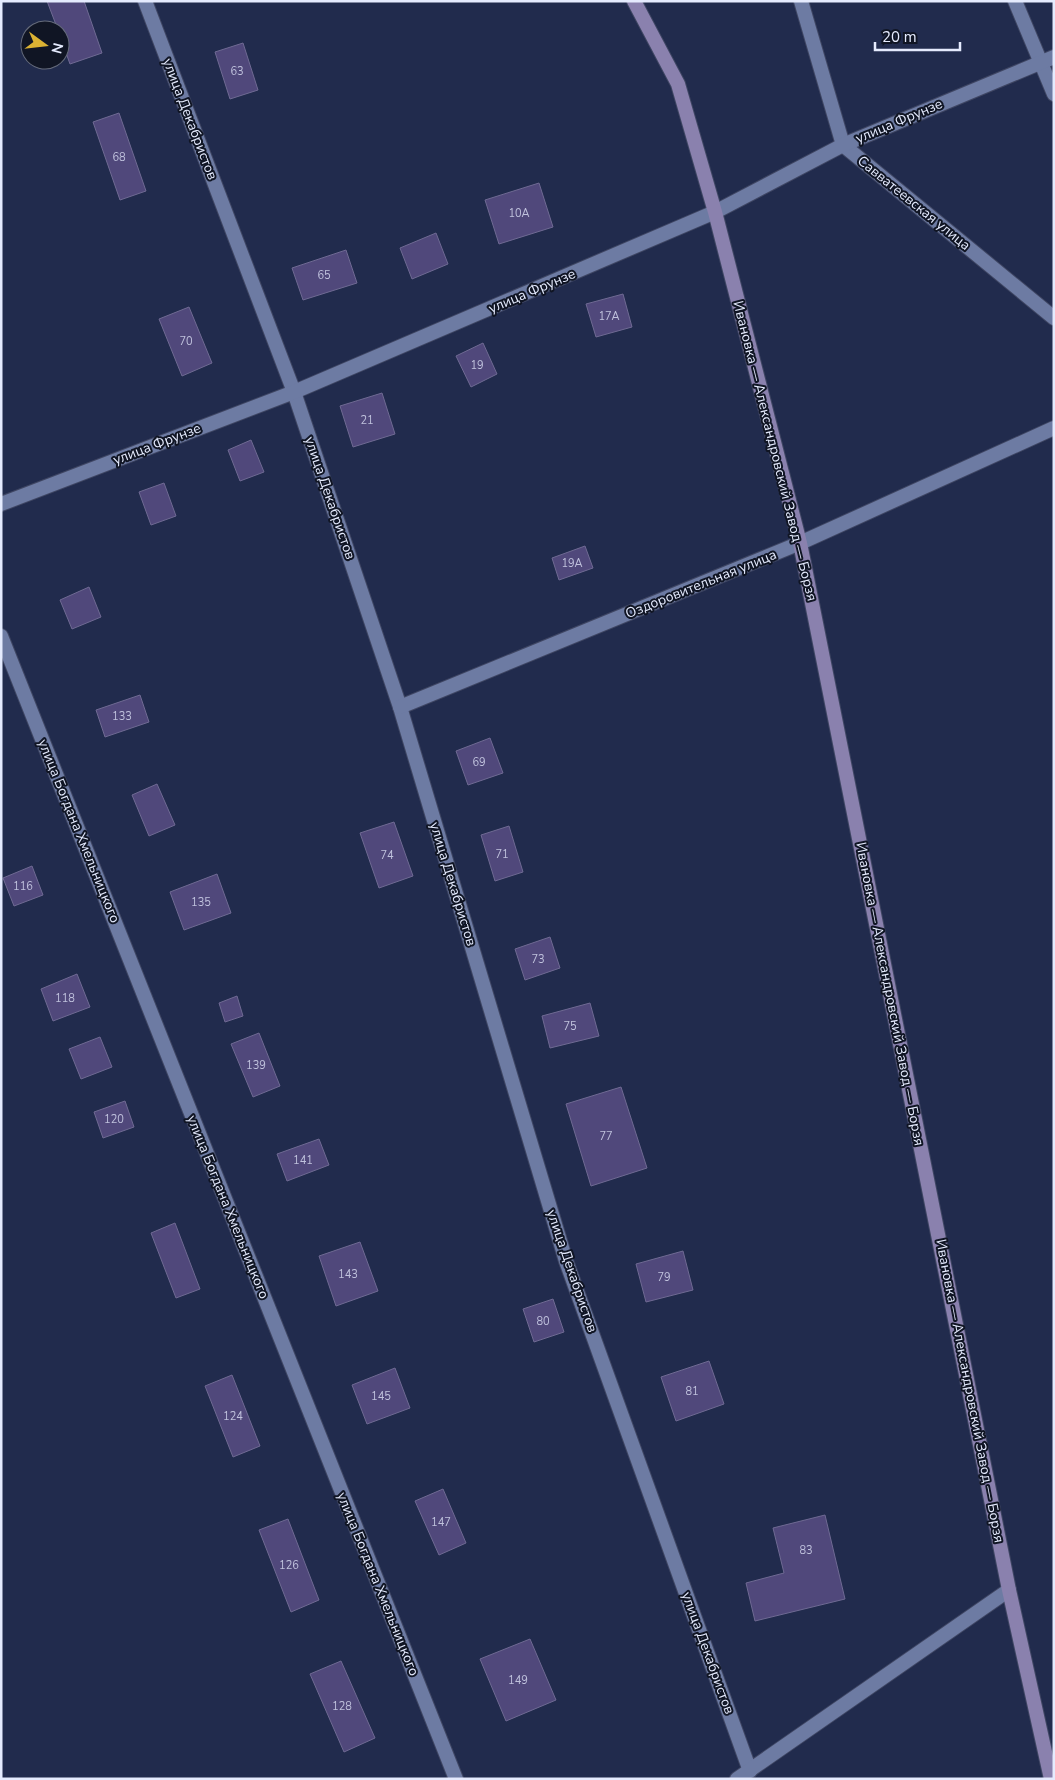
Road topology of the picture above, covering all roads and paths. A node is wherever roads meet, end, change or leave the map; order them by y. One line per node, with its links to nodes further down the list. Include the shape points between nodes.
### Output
1 (145, 1): 10 (street, улица Декабристов)
2 (634, 1): 8 (main road, Ивановка — Александровский Завод — Борзя, via 678,84)
3 (801, 1): 7 (street)
4 (1015, 1): 5 (street)
5 (1047, 60): 6 (street); 7 (street, улица Фрунзе)
6 (1054, 94)
7 (843, 144): 8 (street, улица Фрунзе); 9 (street, Савватеевская улица)
8 (715, 212): 10 (street, улица Фрунзе); 13 (main road, Ивановка — Александровский Завод — Борзя)
9 (1054, 318)
10 (294, 392): 12 (street, улица Фрунзе); 15 (street, улица Декабристов)
11 (1054, 428): 13 (street, Оздоровительная улица)
12 (1, 504)
13 (800, 543): 15 (street, Оздоровительная улица); 16 (main road, Ивановка — Александровский Завод — Борзя)
14 (1, 636): 18 (street, улица Богдана Хмельницкого)
15 (400, 707): 17 (street, улица Декабристов, via 566,1261)
16 (1009, 1590): 17 (street); 20 (main road, Ивановка — Александровский Завод — Борзя)
17 (750, 1771): 19 (street)
18 (456, 1779)
19 (737, 1779)
20 (1051, 1779)

